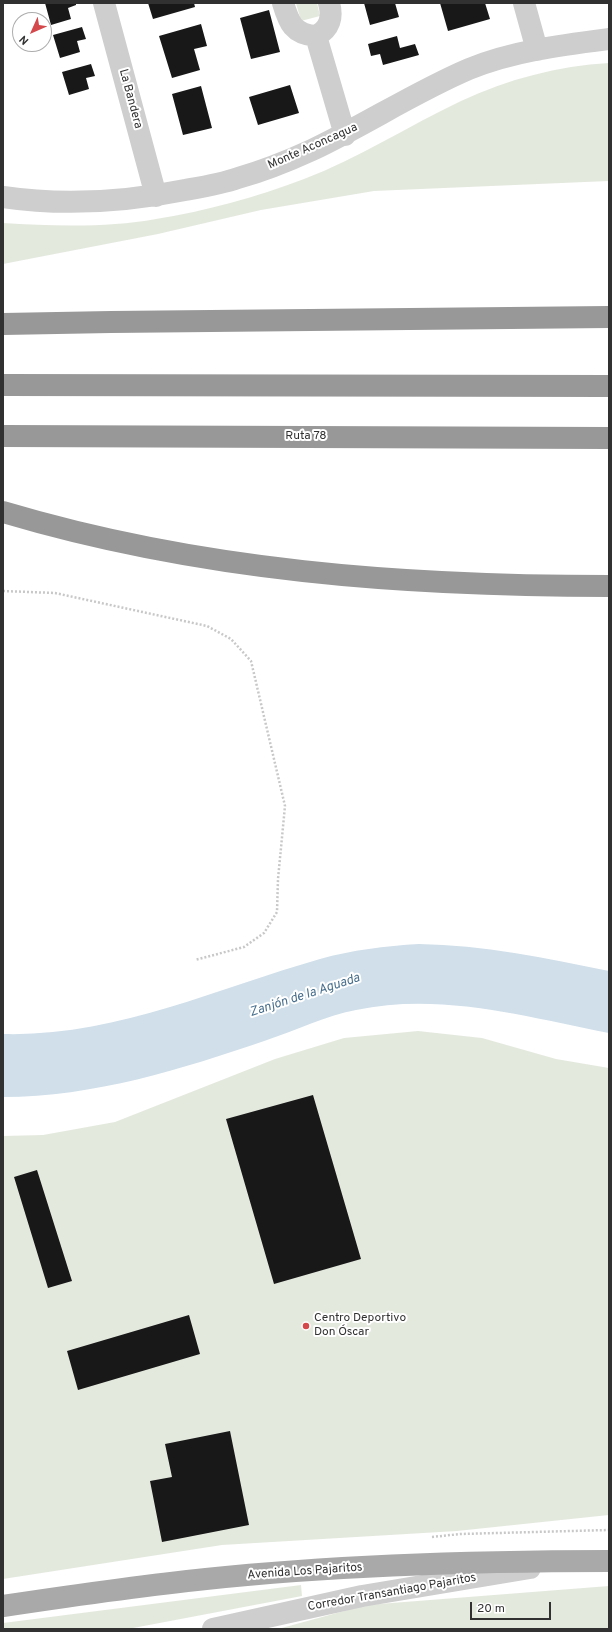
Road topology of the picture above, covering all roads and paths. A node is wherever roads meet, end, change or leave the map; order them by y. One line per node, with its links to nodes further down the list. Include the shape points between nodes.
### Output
1 (104, 3): 9 (street, La Bandera)
2 (283, 3): 5 (street, via 293,27 301,33)
3 (329, 3): 5 (street, via 329,24)
4 (524, 3): 7 (street)
5 (316, 36): 8 (street)
6 (609, 39): 7 (street, Monte Aconcagua)
7 (537, 50): 8 (street, Monte Aconcagua, via 508,56 470,69)
8 (345, 134): 9 (street, Monte Aconcagua, via 285,162 237,179)
9 (156, 196): 10 (street, Monte Aconcagua, via 71,202)
10 (3, 197)
11 (609, 317): 12 (highway)
12 (3, 324)
13 (3, 385): 14 (highway)
14 (609, 386)
15 (3, 436): 16 (highway, Ruta 78)
16 (609, 438)
17 (3, 512): 18 (highway, via 107,540 257,566 423,582)
18 (609, 586)
19 (3, 590): 20 (path, via 55,593 207,626 231,639 251,661 285,806 277,912 264,933 244,947)
20 (195, 960)
21 (572, 1561): 22 (main road, Avenida Los Pajaritos); 23 (main road, Avenida Los Pajaritos, via 278,1573 137,1587); 24 (street, Corredor Transantiago Pajaritos, via 362,1596)
22 (609, 1561)
23 (3, 1606)
24 (213, 1629)

